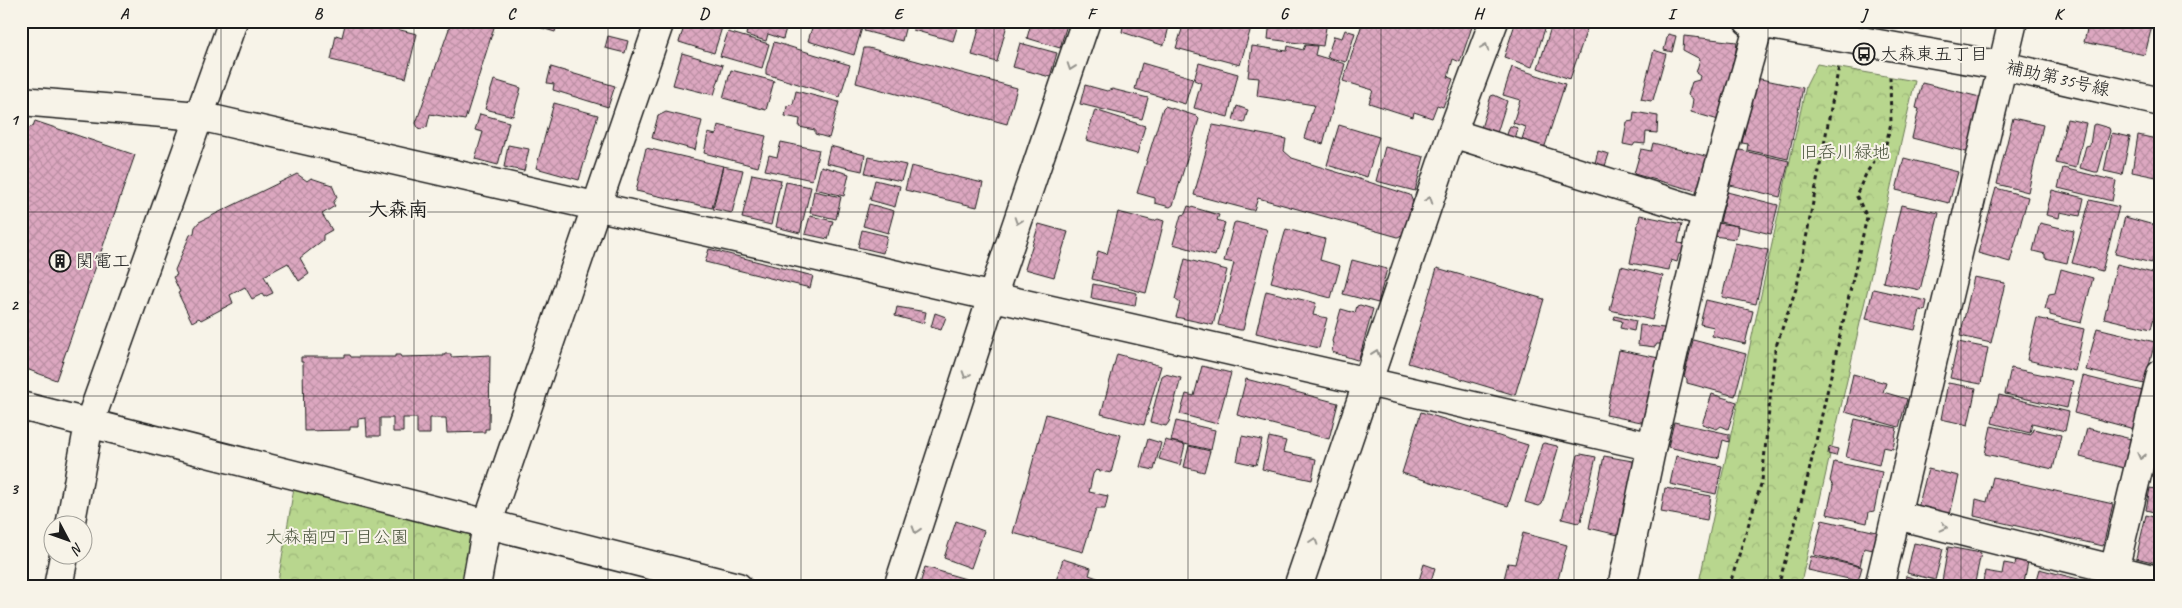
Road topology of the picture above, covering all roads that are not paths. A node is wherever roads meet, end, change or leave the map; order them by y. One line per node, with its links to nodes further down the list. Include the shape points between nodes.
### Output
1 (233, 21): 10 (street)
2 (660, 21): 12 (street)
3 (1494, 21): 11 (street, one-way to 3)
4 (2013, 21): 7 (street)
5 (1756, 22): 7 (street, 補助第35号線); 13 (street)
6 (1086, 36): 14 (street, one-way to 14, via 1003,251)
7 (2003, 66): 9 (street, 補助第35号線); 20 (street)
8 (21, 101): 10 (street)
9 (2161, 102)
10 (199, 116): 12 (street); 18 (street)
11 (1452, 133): 13 (street); 16 (street, one-way to 11)
12 (596, 206): 14 (street, via 928,276); 22 (street)
13 (1706, 213): 19 (street)
14 (992, 297): 16 (street); 29 (street, one-way to 29)
15 (2161, 374): 24 (street, one-way to 24)
16 (1367, 381): 19 (street); 30 (street, one-way to 16)
17 (21, 406): 18 (street)
18 (89, 424): 21 (street); 22 (street)
19 (1652, 445): 31 (street)
20 (1896, 515): 24 (street, one-way to 24); 32 (street)
21 (72, 516)
22 (487, 525): 27 (street); 28 (street)
23 (62, 566): 26 (street)
24 (2112, 578): 25 (street)
25 (2161, 580)
26 (58, 587)
27 (476, 587)
28 (738, 587)
29 (898, 587)
30 (1298, 587)
31 (1622, 587)
32 (1879, 587)

